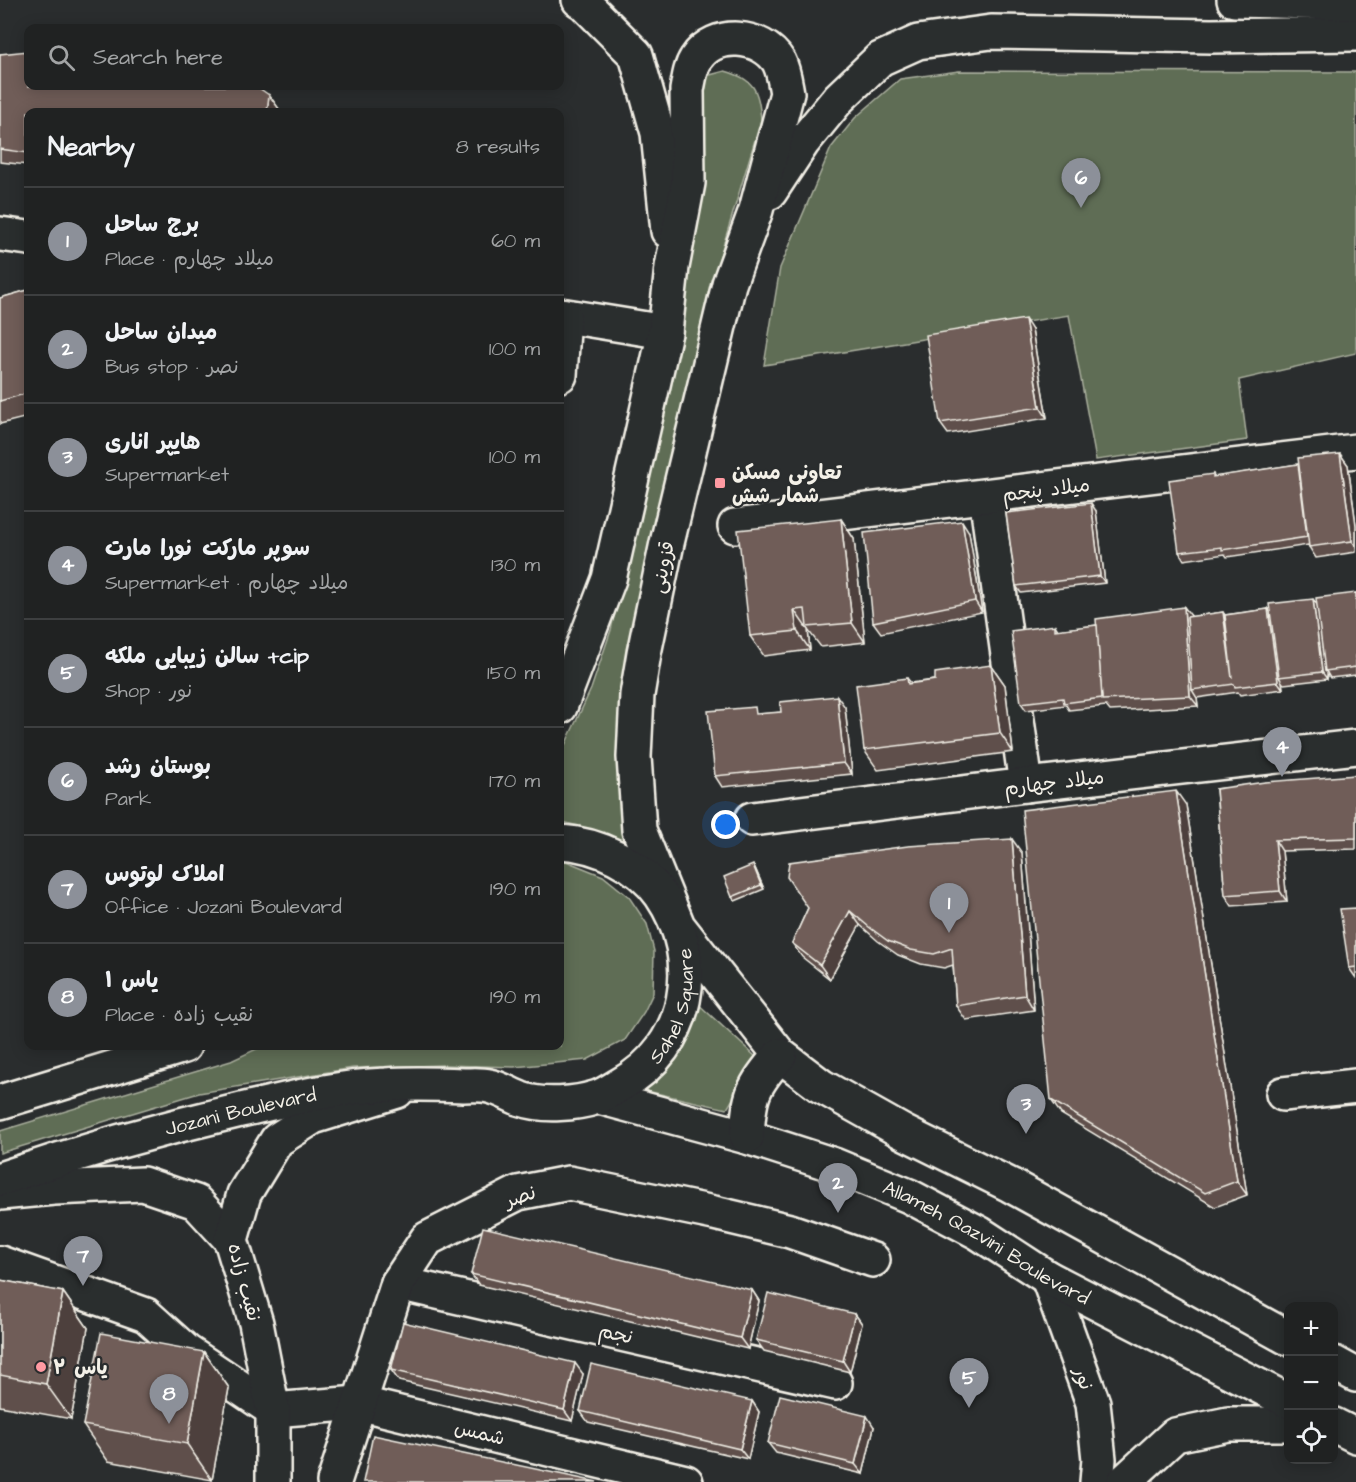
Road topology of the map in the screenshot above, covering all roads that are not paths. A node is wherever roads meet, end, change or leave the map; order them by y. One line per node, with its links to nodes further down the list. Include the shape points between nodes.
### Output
1 (579, 0): 8 (main road, via 636,55 658,133)
2 (1234, 0): 3 (main road)
3 (1356, 3)
4 (1356, 34): 5 (main road, via 992,32 918,42 880,59 839,98)
5 (756, 210): 8 (main road, via 787,93 784,76 768,50 755,42 722,40 696,59 690,75 688,183); 19 (main road, قزوینی, via 729,284 666,543 637,695 634,757 639,830)
6 (0, 234): 7 (main road)
7 (24, 237)
8 (672, 267): 10 (main road)
9 (564, 316): 10 (main road)
10 (665, 332): 14 (main road, via 609,579)
11 (1356, 451): 12 (main road, میلاد پنجم)
12 (986, 496): 13 (main road, میلاد پنجم); 16 (main road)
13 (735, 526)
14 (564, 697)
15 (1356, 747): 16 (main road, میلاد چهارم)
16 (1026, 785): 17 (main road, میلاد چهارم)
17 (752, 819)
18 (564, 843): 19 (main road, Sahel Square, via 599,849 633,867 660,893)
19 (678, 926): 21 (main road); 26 (main road, Sahel Square, via 687,967 678,1018 665,1046 636,1077)
20 (171, 1050): 27 (main road)
21 (780, 1055): 28 (main road, via 755,1086); 36 (main road, via 821,1086)
22 (421, 1083): 23 (main road, Jozani Boulevard); 29 (main road, Jozani Boulevard, via 363,1086 303,1096 168,1127); 31 (main road, نقیب زاده, via 313,1117 277,1140 244,1194)
23 (489, 1086): 26 (main road, Sahel Square, via 524,1100 562,1104)
24 (1356, 1086): 25 (main road)
25 (1283, 1094)
26 (599, 1097): 28 (main road, Allameh Qazvini Boulevard)
27 (0, 1102)
28 (747, 1137): 34 (main road, Allameh Qazvini Boulevard, via 834,1165 909,1196 979,1233)
29 (0, 1179)
30 (0, 1193): 31 (main road, via 143,1184 196,1202)
31 (231, 1240): 42 (main road, نقیب زاده, via 256,1323)
32 (873, 1260): 35 (main road, نصر, via 790,1231 568,1183 518,1193 427,1239)
33 (0, 1263): 42 (main road, via 146,1316 187,1352)
34 (1048, 1278): 40 (main road, Allameh Qazvini Boulevard); 47 (main road, نور, via 1093,1403 1099,1459)
35 (398, 1283): 39 (main road, نجم); 41 (main road, نصر)
36 (1284, 1336)
37 (1338, 1365): 38 (main road)
38 (1356, 1375)
39 (835, 1383)
40 (1284, 1399)
41 (358, 1403): 42 (main road, شمس); 45 (main road, نصر); 46 (main road, شمس)
42 (273, 1410): 44 (main road, نقیب زاده)
43 (1284, 1424): 48 (main road, via 1228,1424 1175,1435)
44 (273, 1482)
45 (334, 1482)
46 (686, 1482)
47 (1097, 1482)
48 (1124, 1482)

